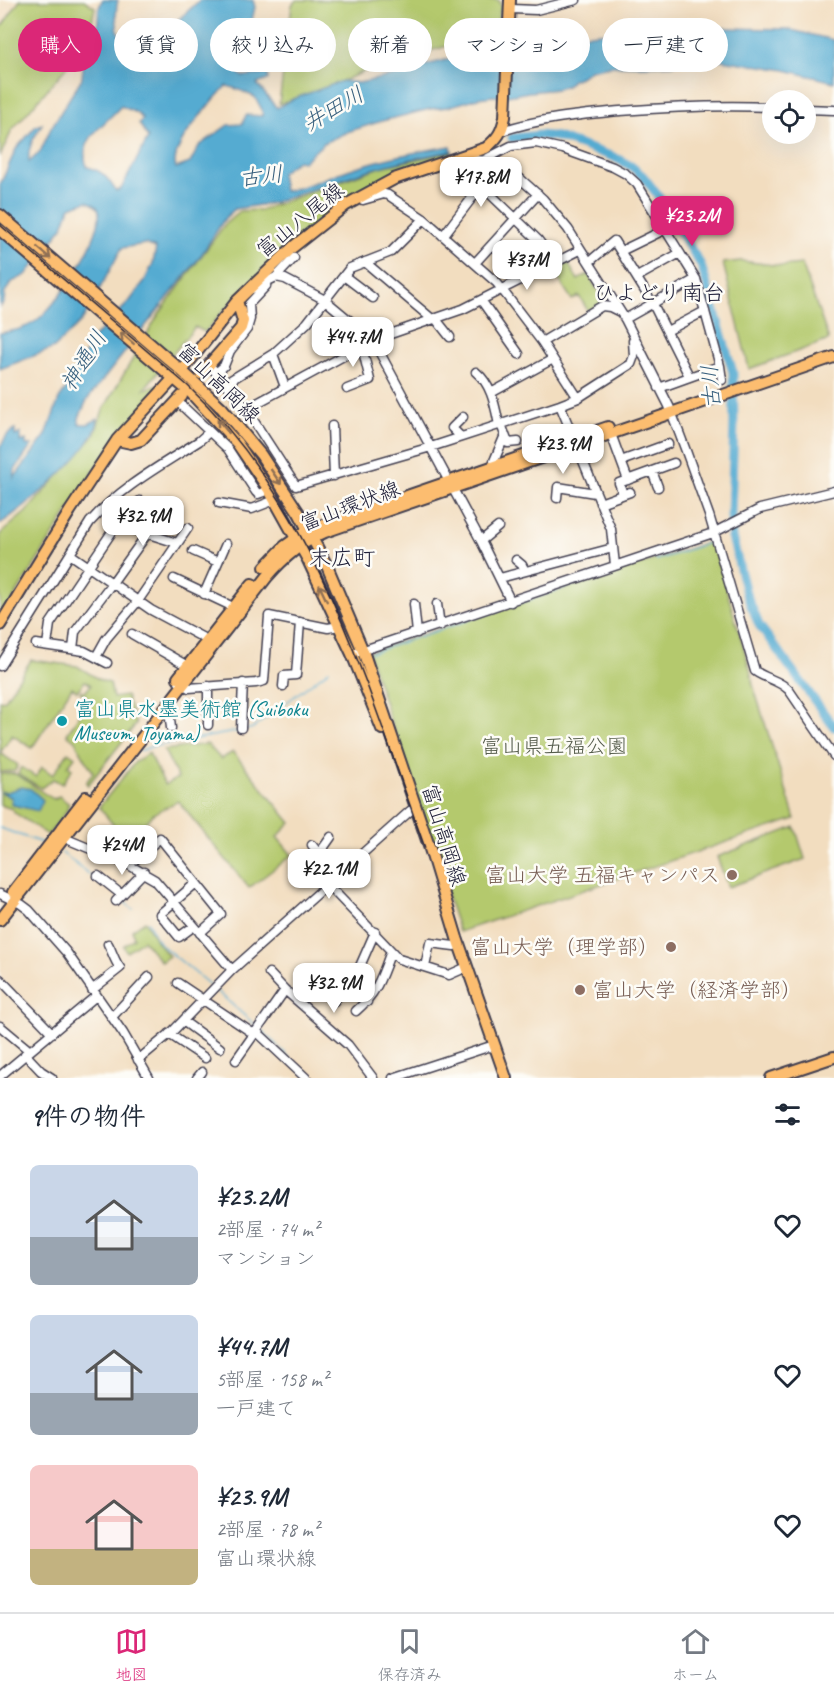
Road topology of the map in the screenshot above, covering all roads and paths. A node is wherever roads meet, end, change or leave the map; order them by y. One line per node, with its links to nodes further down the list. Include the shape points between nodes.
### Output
1 (576, 0): 2 (street, via 536,10)
2 (511, 5): 6 (main road)
3 (762, 107): 6 (street, via 675,107 600,113 531,122)
4 (816, 109): 5 (street)
5 (834, 110)
6 (502, 131): 8 (main road, 富山八尾線, via 486,148)
7 (484, 160): 8 (street); 9 (street); 16 (street, via 526,143 564,149 626,174 641,189)
8 (452, 161): 12 (main road, 富山八尾線, via 394,179)
9 (506, 166): 10 (street); 11 (street)
10 (483, 187): 15 (street); 18 (street)
11 (538, 194): 15 (street); 20 (street)
12 (346, 205): 14 (street, via 384,194); 34 (main road, 富山八尾線, via 293,247)
13 (0, 215): 57 (main road, 富山高岡線, one-way to 57)
14 (424, 219): 18 (street); 24 (street, via 391,252)
15 (516, 219): 19 (street); 27 (street)
16 (666, 229): 21 (street); 22 (street)
17 (0, 230): 57 (main road, 富山高岡線, one-way to 17)
18 (443, 236): 26 (street)
19 (492, 245): 26 (street); 28 (street, via 510,252)
20 (580, 250): 25 (street); 27 (street)
21 (621, 251): 25 (street, via 614,241); 30 (street)
22 (680, 253): 30 (street); 32 (street)
23 (294, 258): 31 (street)
24 (366, 262): 29 (street, via 350,268); 42 (street)
25 (589, 262): 41 (street)
26 (475, 263): 33 (street)
27 (555, 263): 28 (street)
28 (531, 274): 33 (street)
29 (344, 276): 35 (street); 36 (street)
30 (637, 277): 39 (street)
31 (274, 278): 34 (street); 36 (street, via 296,284); 55 (street, via 249,304 247,329 224,366)
32 (696, 279): 39 (street); 40 (street)
33 (502, 290): 37 (street); 47 (street)
34 (247, 292): 38 (main road, 富山八尾線)
35 (373, 298)
36 (325, 300): 45 (street); 50 (street)
37 (481, 300): 42 (street); 51 (street)
38 (237, 301): 55 (main road, via 243,321 241,328); 57 (main road, 富山八尾線)
39 (652, 303): 41 (street); 43 (street)
40 (705, 310): 43 (street); 54 (street)
41 (623, 315): 46 (street); 47 (street, via 602,306)
42 (433, 319): 44 (street); 45 (street)
43 (668, 331): 59 (street)
44 (450, 337)
45 (373, 340): 48 (street); 83 (street)
46 (636, 340): 64 (street); 68 (street, via 630,364)
47 (542, 342): 53 (street)
48 (362, 347): 62 (street); 65 (street, via 370,380)
49 (834, 350): 61 (main road, 富山環状線)
50 (273, 354): 60 (street); 62 (street)
51 (519, 354)
52 (834, 357): 61 (main road, 富山環状線)
53 (553, 359): 66 (street); 68 (street)
54 (720, 366): 59 (street); 63 (street)
55 (213, 369): 58 (main road); 60 (street)
56 (476, 372): 66 (street)
57 (176, 373): 79 (main road, 富山八尾線); 85 (main road, 富山高岡線, via 222,408); 96 (main road, 富山高岡線, one-way to 57, via 232,436)
58 (201, 374)
59 (689, 376): 64 (street)
60 (226, 383): 70 (street)
61 (744, 384): 63 (main road, 富山環状線)
62 (285, 387): 70 (street)
63 (724, 387): 71 (main road, 富山環状線)
64 (659, 388): 71 (street)
65 (347, 389)
66 (491, 393): 73 (street)
67 (180, 398): 75 (street); 79 (main road, via 141,440)
68 (578, 398): 69 (street)
69 (560, 405): 73 (street); 81 (street)
70 (246, 409): 84 (street)
71 (670, 409): 76 (main road, 富山環状線); 81 (main road, 富山環状線); 104 (street)
72 (463, 417): 78 (street, via 452,428)
73 (500, 424): 77 (street); 78 (street)
74 (332, 426): 90 (street)
75 (209, 432): 96 (street, via 232,454 256,492); 113 (street, via 108,502)
76 (611, 434): 81 (main road, 富山環状線); 86 (street)
77 (505, 435): 80 (street, via 508,443); 88 (street)
78 (461, 437): 83 (street)
79 (117, 440): 129 (main road, 富山八尾線)
80 (518, 442)
81 (575, 442): 88 (main road, 富山環状線); 92 (main road, 富山環状線); 95 (street)
82 (668, 444): 86 (street)
83 (431, 447): 90 (street); 92 (street)
84 (272, 448): 85 (street); 90 (street, via 296,486)
85 (261, 455): 106 (main road, 富山高岡線, one-way to 106)
86 (621, 460): 91 (street)
87 (674, 463): 89 (street)
88 (495, 465): 92 (main road, 富山環状線)
89 (652, 471): 91 (street); 93 (street)
90 (334, 476)
91 (628, 480): 100 (street, via 620,483 627,493)
92 (451, 485): 106 (main road, 富山環状線); 107 (street)
93 (658, 487)
94 (834, 491): 104 (street, via 760,509)
95 (596, 493): 97 (street, via 558,487); 100 (street)
96 (272, 495): 99 (street, via 252,509); 110 (main road, 富山高岡線)
97 (557, 498)
98 (140, 501): 101 (street)
99 (219, 503)
100 (600, 503): 111 (street, via 611,529)
101 (117, 524): 105 (street); 116 (street)
102 (498, 527): 107 (street)
103 (188, 528): 108 (street)
104 (716, 532): 117 (street); 151 (street, via 755,671 789,690)
105 (147, 534): 108 (street); 121 (street)
106 (310, 534): 110 (main road, 富山環状線); 138 (main road, 富山高岡線, via 327,566)
107 (481, 541): 119 (street)
108 (177, 543): 123 (street)
109 (226, 543): 115 (street)
110 (297, 543): 127 (main road, 富山環状線, via 265,567); 130 (main road, 富山高岡線, one-way to 110)
111 (613, 548): 117 (street); 118 (street)
112 (194, 551): 115 (street)
113 (70, 554): 116 (street); 141 (street)
114 (516, 560): 118 (street)
115 (218, 562): 122 (street)
116 (88, 566): 121 (street); 136 (street, via 50,624)
117 (615, 566): 124 (street)
118 (525, 571): 119 (street)
119 (500, 578): 124 (street)
120 (174, 579): 122 (street)
121 (112, 584): 123 (street); 137 (street, via 75,632)
122 (204, 594): 127 (street)
123 (138, 601): 134 (street); 139 (street)
124 (511, 602): 131 (street)
125 (414, 604): 132 (street)
126 (437, 604): 131 (street)
127 (235, 611): 134 (main road, 富山環状線)
128 (300, 622): 130 (street, via 328,628); 144 (street, via 269,616 264,681); 146 (street, via 296,675 284,676)
129 (0, 626)
130 (339, 626): 138 (main road, 富山高岡線)
131 (440, 626): 132 (street)
132 (417, 633): 138 (street)
133 (132, 634): 142 (street)
134 (211, 642): 142 (main road, 富山環状線)
135 (36, 644): 136 (street)
136 (47, 645): 137 (street)
137 (73, 649): 139 (street)
138 (357, 653): 152 (main road, 富山高岡線); 167 (main road, 富山高岡線, via 431,852)
139 (96, 657): 140 (street)
140 (107, 663)
141 (0, 666)
142 (191, 668): 143 (main road, 富山環状線)
143 (179, 683): 145 (street, via 189,688); 147 (main road, 富山環状線); 153 (main road, 富山環状線)
144 (243, 683): 145 (street); 150 (street)
145 (208, 686): 148 (street)
146 (283, 686)
147 (166, 706): 149 (street); 153 (main road, 富山環状線)
148 (208, 725)
149 (171, 728)
150 (242, 728)
151 (834, 756)
152 (410, 811): 163 (street); 167 (main road, 富山高岡線)
153 (62, 834): 157 (street); 166 (main road, 富山環状線)
154 (116, 834): 157 (street)
155 (331, 837): 158 (street)
156 (312, 845): 158 (street)
157 (94, 851): 159 (street)
158 (319, 854): 163 (street)
159 (129, 865): 160 (street); 164 (street, via 160,838)
160 (144, 872): 162 (street, via 119,898); 168 (street)
161 (310, 872): 165 (street)
162 (98, 876)
163 (336, 876): 165 (street)
164 (196, 884): 168 (street); 171 (street, via 221,914)
165 (326, 886): 172 (street); 178 (street)
166 (8, 898): 169 (main road, 富山環状線); 170 (main road, 富山環状線); 185 (street, via 29,909 68,953)
167 (445, 901): 173 (main road)
168 (173, 902): 171 (street); 171 (street, via 160,914 179,937)
169 (0, 909)
170 (0, 920)
171 (197, 930): 178 (street)
172 (375, 932): 175 (street); 183 (street, via 357,973)
173 (458, 941): 176 (main road); 177 (street, via 454,946 430,943)
174 (108, 944): 185 (street, via 120,968)
175 (391, 951): 177 (street, via 399,959); 188 (street)
176 (467, 967): 177 (street, via 449,975); 197 (main road)
177 (425, 968)
178 (232, 970): 186 (street)
179 (269, 973): 184 (street)
180 (150, 977): 190 (street)
181 (0, 979): 193 (street)
182 (178, 983): 186 (street)
183 (347, 985): 187 (street); 188 (street)
184 (285, 990): 194 (street); 207 (street, via 348,1045)
185 (94, 993): 190 (street); 193 (street)
186 (204, 999): 191 (street); 194 (street)
187 (334, 1001)
188 (367, 1002): 189 (street)
189 (357, 1011)
190 (112, 1017): 201 (street)
191 (183, 1021): 195 (street); 196 (street)
192 (0, 1026): 198 (street)
193 (52, 1033): 198 (street)
194 (255, 1033): 202 (street); 206 (street)
195 (168, 1034): 200 (street); 201 (street)
196 (220, 1048)
197 (496, 1048): 208 (street, via 488,1047); 209 (main road)
198 (28, 1053): 203 (street); 204 (street, via 40,1071)
199 (834, 1057): 210 (main road)
200 (205, 1058)
201 (138, 1060): 205 (street)
202 (236, 1060)
203 (0, 1076)
204 (52, 1078)
205 (148, 1078)
206 (306, 1078)
207 (373, 1078)
208 (393, 1078)
209 (506, 1078)
210 (771, 1078)

